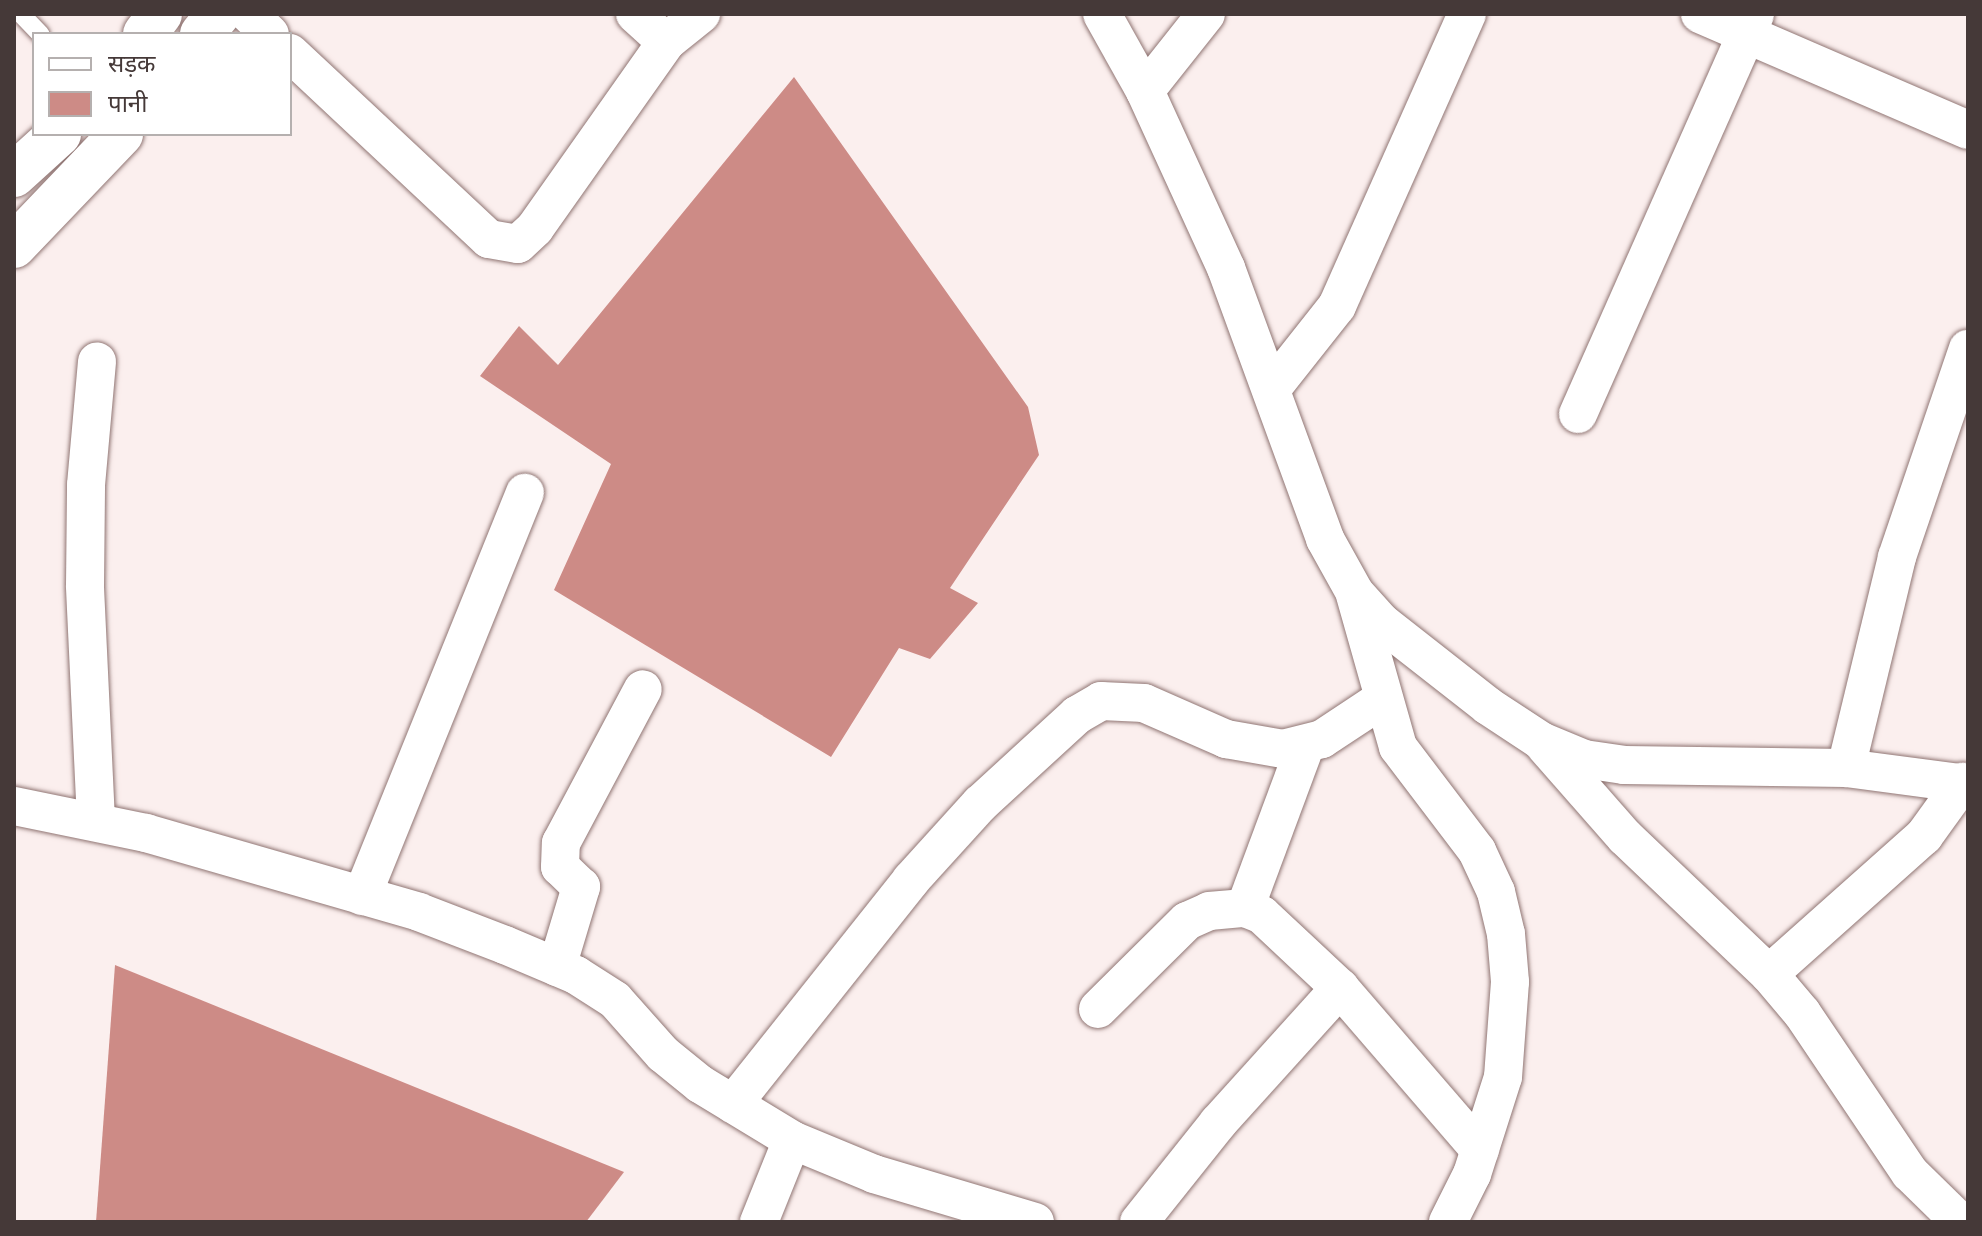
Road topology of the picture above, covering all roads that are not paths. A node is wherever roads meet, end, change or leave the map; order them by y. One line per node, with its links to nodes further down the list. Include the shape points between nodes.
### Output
1 (21, 14): 12 (lane)
2 (160, 14): 13 (main road)
3 (218, 14): 14 (main road)
4 (249, 14): 15 (street)
5 (635, 14): 16 (street)
6 (701, 14): 16 (street)
7 (1102, 14): 18 (street)
8 (1206, 14): 18 (street)
9 (1467, 14): 26 (street, via 1337,306)
10 (1700, 14): 11 (street)
11 (1751, 24): 19 (street); 27 (street)
12 (38, 32)
13 (146, 32)
14 (204, 32)
15 (268, 32)
16 (666, 42): 17 (street, via 535,228 518,244 504,245 489,239)
17 (292, 55)
18 (1145, 91): 26 (street, via 1193,190)
19 (1968, 130)
20 (57, 136): 22 (main road)
21 (119, 136): 23 (main road)
22 (14, 175)
23 (14, 246)
24 (1968, 349): 34 (street, via 1897,557)
25 (97, 361): 37 (street, via 86,485 85,585)
26 (1273, 387): 29 (street, via 1325,539)
27 (1578, 414)
28 (525, 493): 38 (street)
29 (1355, 593): 31 (street); 32 (street, via 1435,666)
30 (643, 689): 40 (street, via 561,843 560,867 581,887)
31 (1381, 700): 33 (street); 46 (street, via 1398,747 1477,851 1503,920 1510,982 1503,1077)
32 (1541, 741): 34 (street, via 1584,759 1624,765); 41 (street, via 1625,837)
33 (1305, 747): 39 (street); 44 (street, via 1283,749 1226,739 1144,703 1101,701 1077,715 980,804 911,880)
34 (1846, 768): 35 (street)
35 (1965, 783): 41 (street, via 1924,836)
36 (14, 806): 37 (street)
37 (96, 821): 38 (street)
38 (362, 896): 40 (street)
39 (1245, 908): 42 (street, via 1262,915); 43 (street, via 1209,911 1187,921)
40 (557, 967): 44 (street, via 615,1000 663,1054)
41 (1769, 974): 51 (street, via 1802,1013 1910,1173)
42 (1340, 988): 46 (street); 49 (street, via 1218,1123)
43 (1098, 1009)
44 (733, 1104): 45 (street)
45 (792, 1140): 47 (street, via 874,1174); 48 (street)
46 (1480, 1150): 50 (street)
47 (1017, 1219)
48 (759, 1222)
49 (1139, 1222)
50 (1448, 1222)
51 (1960, 1222)

